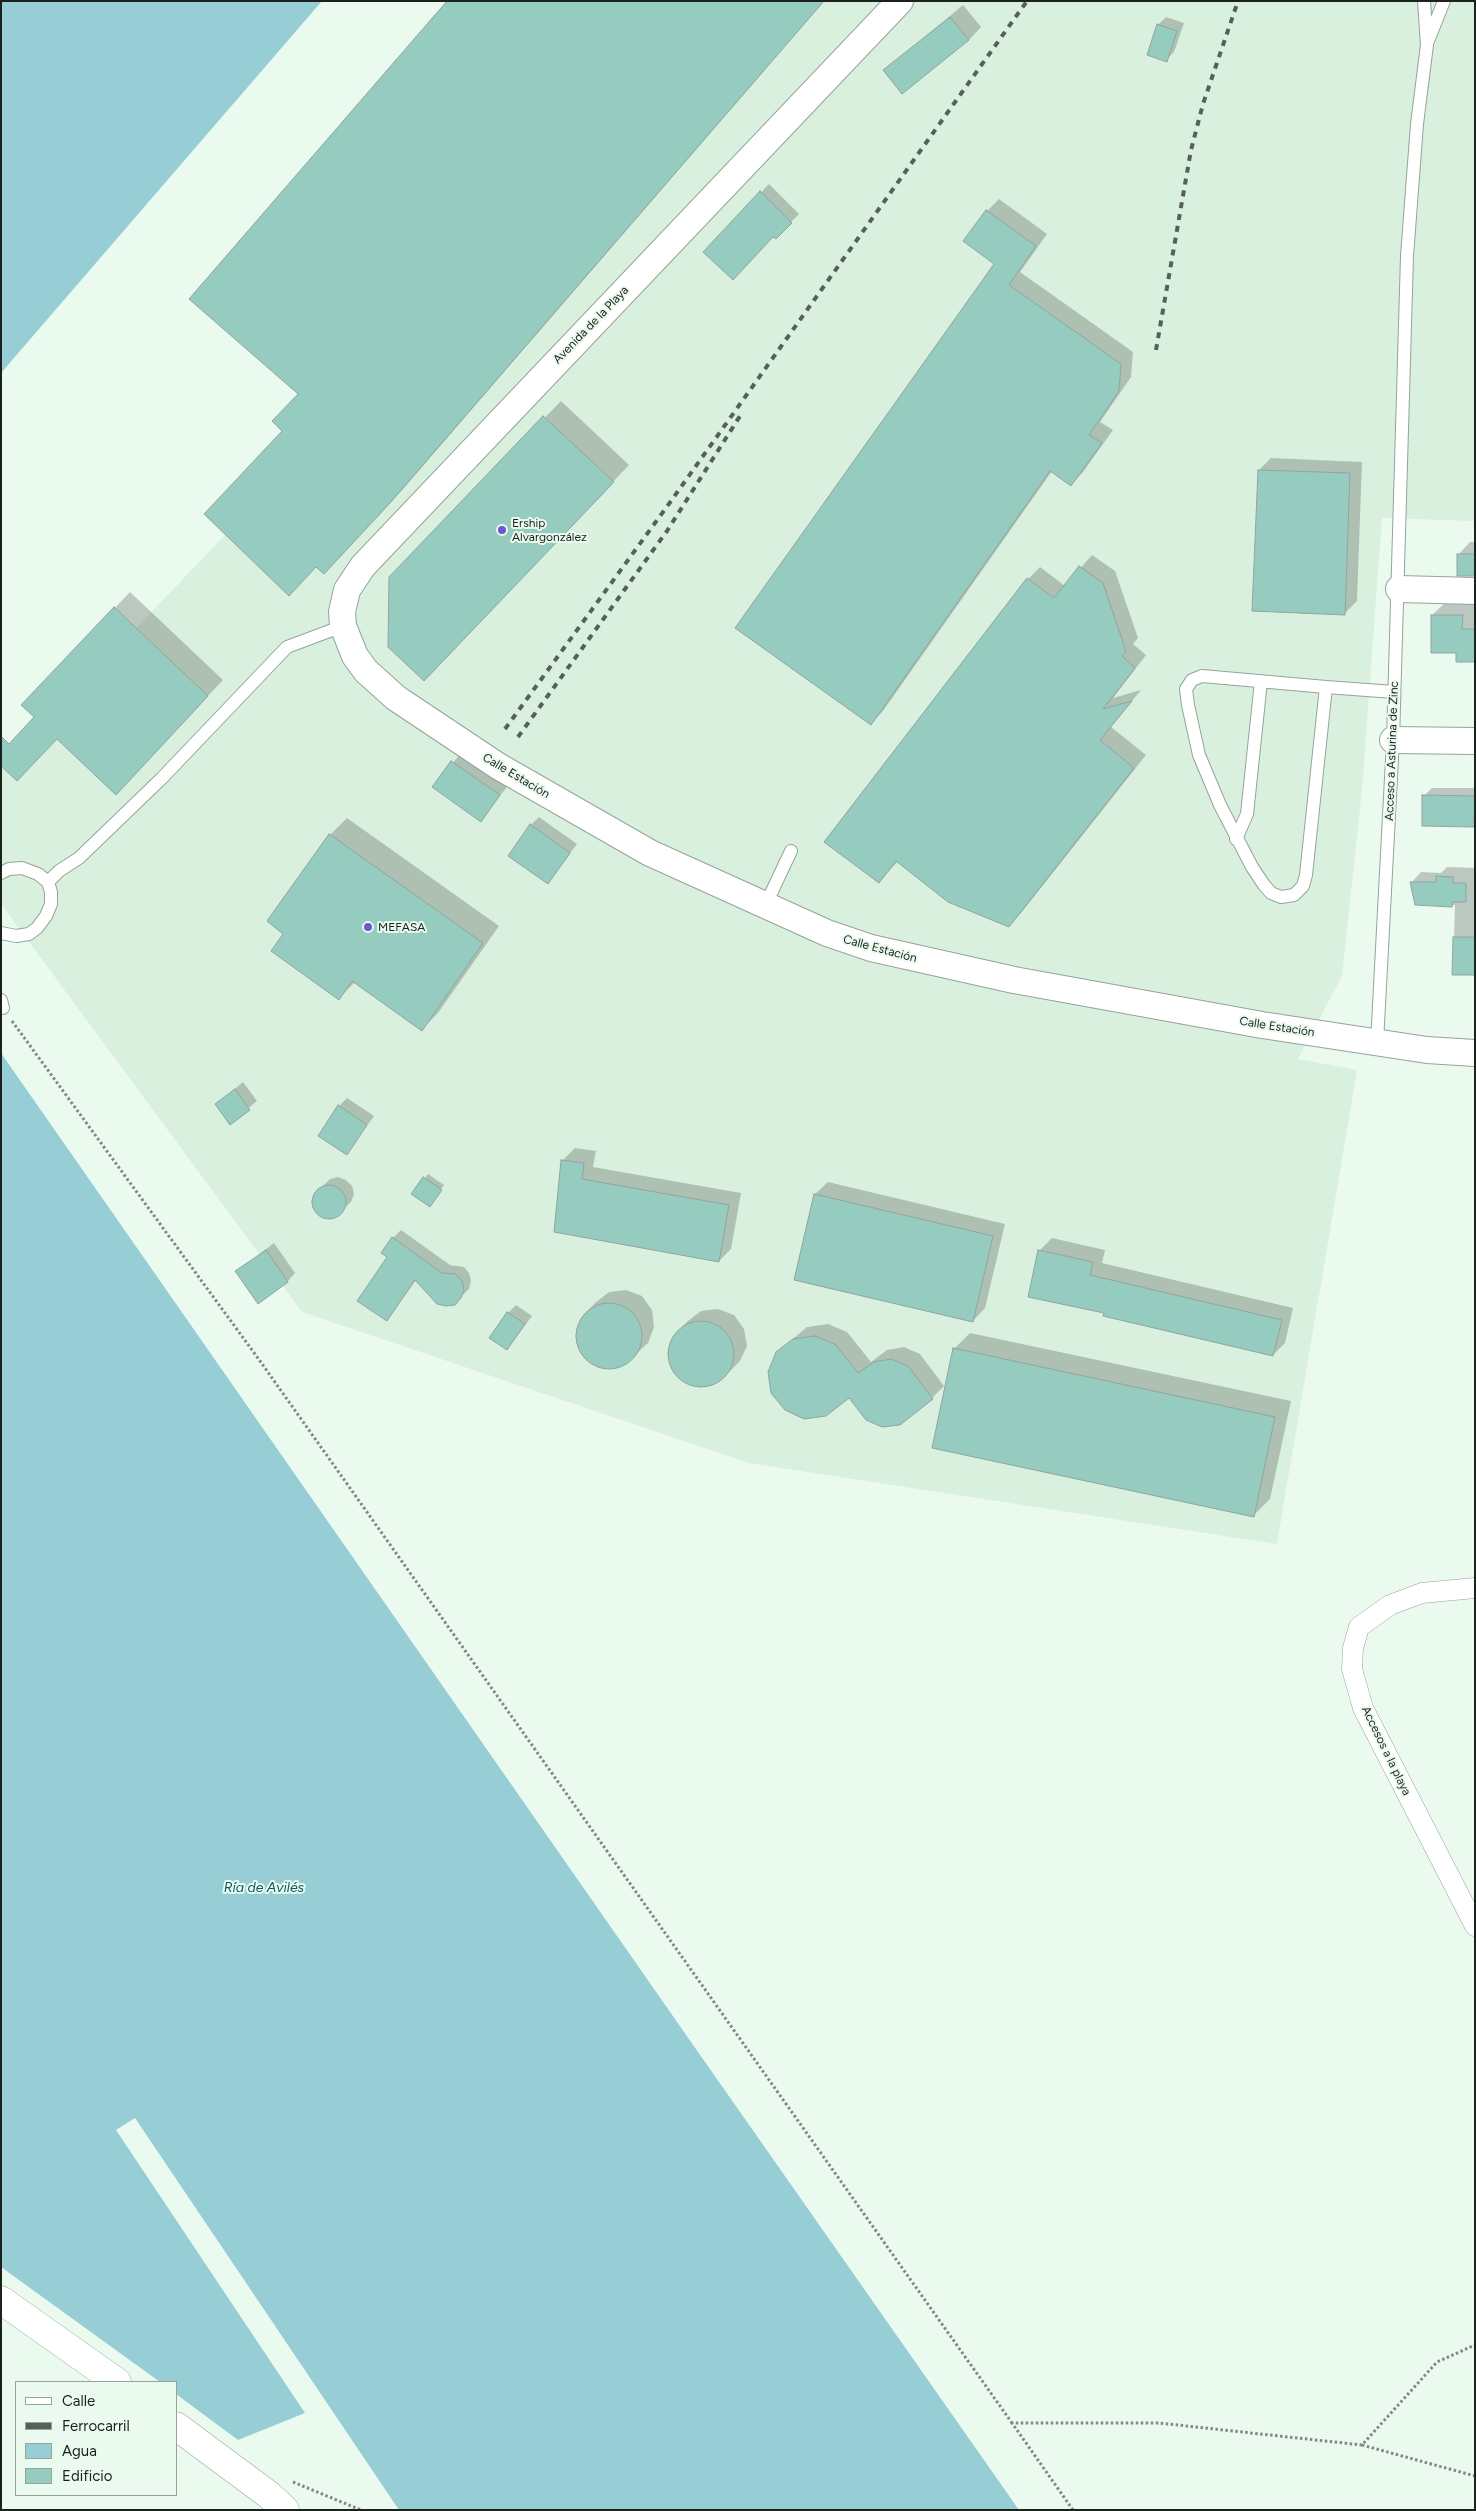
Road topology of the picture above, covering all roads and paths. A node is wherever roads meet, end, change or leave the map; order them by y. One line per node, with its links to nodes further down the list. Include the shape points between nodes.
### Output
1 (900, 1): 7 (street, Avenida de la Playa, via 376,551 347,590 342,612)
2 (1424, 1): 4 (lane)
3 (1444, 1): 4 (lane)
4 (1426, 46): 5 (lane, Acceso a Asturina de Zinc, via 1407,256)
5 (1398, 589): 6 (street); 11 (lane, Acceso a Asturina de Zinc)
6 (1475, 591)
7 (343, 626): 8 (street, Avenida de la Playa, via 351,648); 17 (lane, via 287,647 162,778 79,858)
8 (366, 671): 18 (street, Calle Estación, via 396,698 498,766 650,853)
9 (1261, 682): 10 (lane); 14 (lane, via 1247,814); 14 (lane, via 1202,676 1192,680 1186,689 1199,755)
10 (1326, 687): 11 (lane); 14 (lane, via 1303,886 1294,896 1281,897 1272,892)
11 (1394, 692): 12 (lane, Acceso a Asturina de Zinc)
12 (1393, 740): 13 (street); 21 (lane, Acceso a Asturina de Zinc)
13 (1475, 741)
14 (1236, 839)
15 (791, 851): 18 (lane)
16 (1, 873): 17 (lane, via 22,868)
17 (48, 882): 19 (lane, via 52,892 51,904 37,928 29,934)
18 (765, 906): 21 (street, Calle Estación, via 871,948 931,962 1024,982)
19 (3, 937)
20 (2, 1004): 28 (path, via 260,1361)
21 (1377, 1043): 22 (street, Calle Estación)
22 (1467, 1053)
23 (1475, 1588): 24 (street, Accesos a la playa, via 1422,1592 1390,1605 1359,1628 1353,1648 1352,1669 1363,1708)
24 (1475, 1926)
25 (1, 2300): 27 (street)
26 (1475, 2345): 30 (path, via 1437,2362)
27 (115, 2381)
28 (1012, 2423): 30 (path, via 1159,2423); 33 (path)
29 (178, 2427): 32 (street)
30 (1362, 2445): 31 (path)
31 (1475, 2476)
32 (285, 2510)
33 (1073, 2510)

